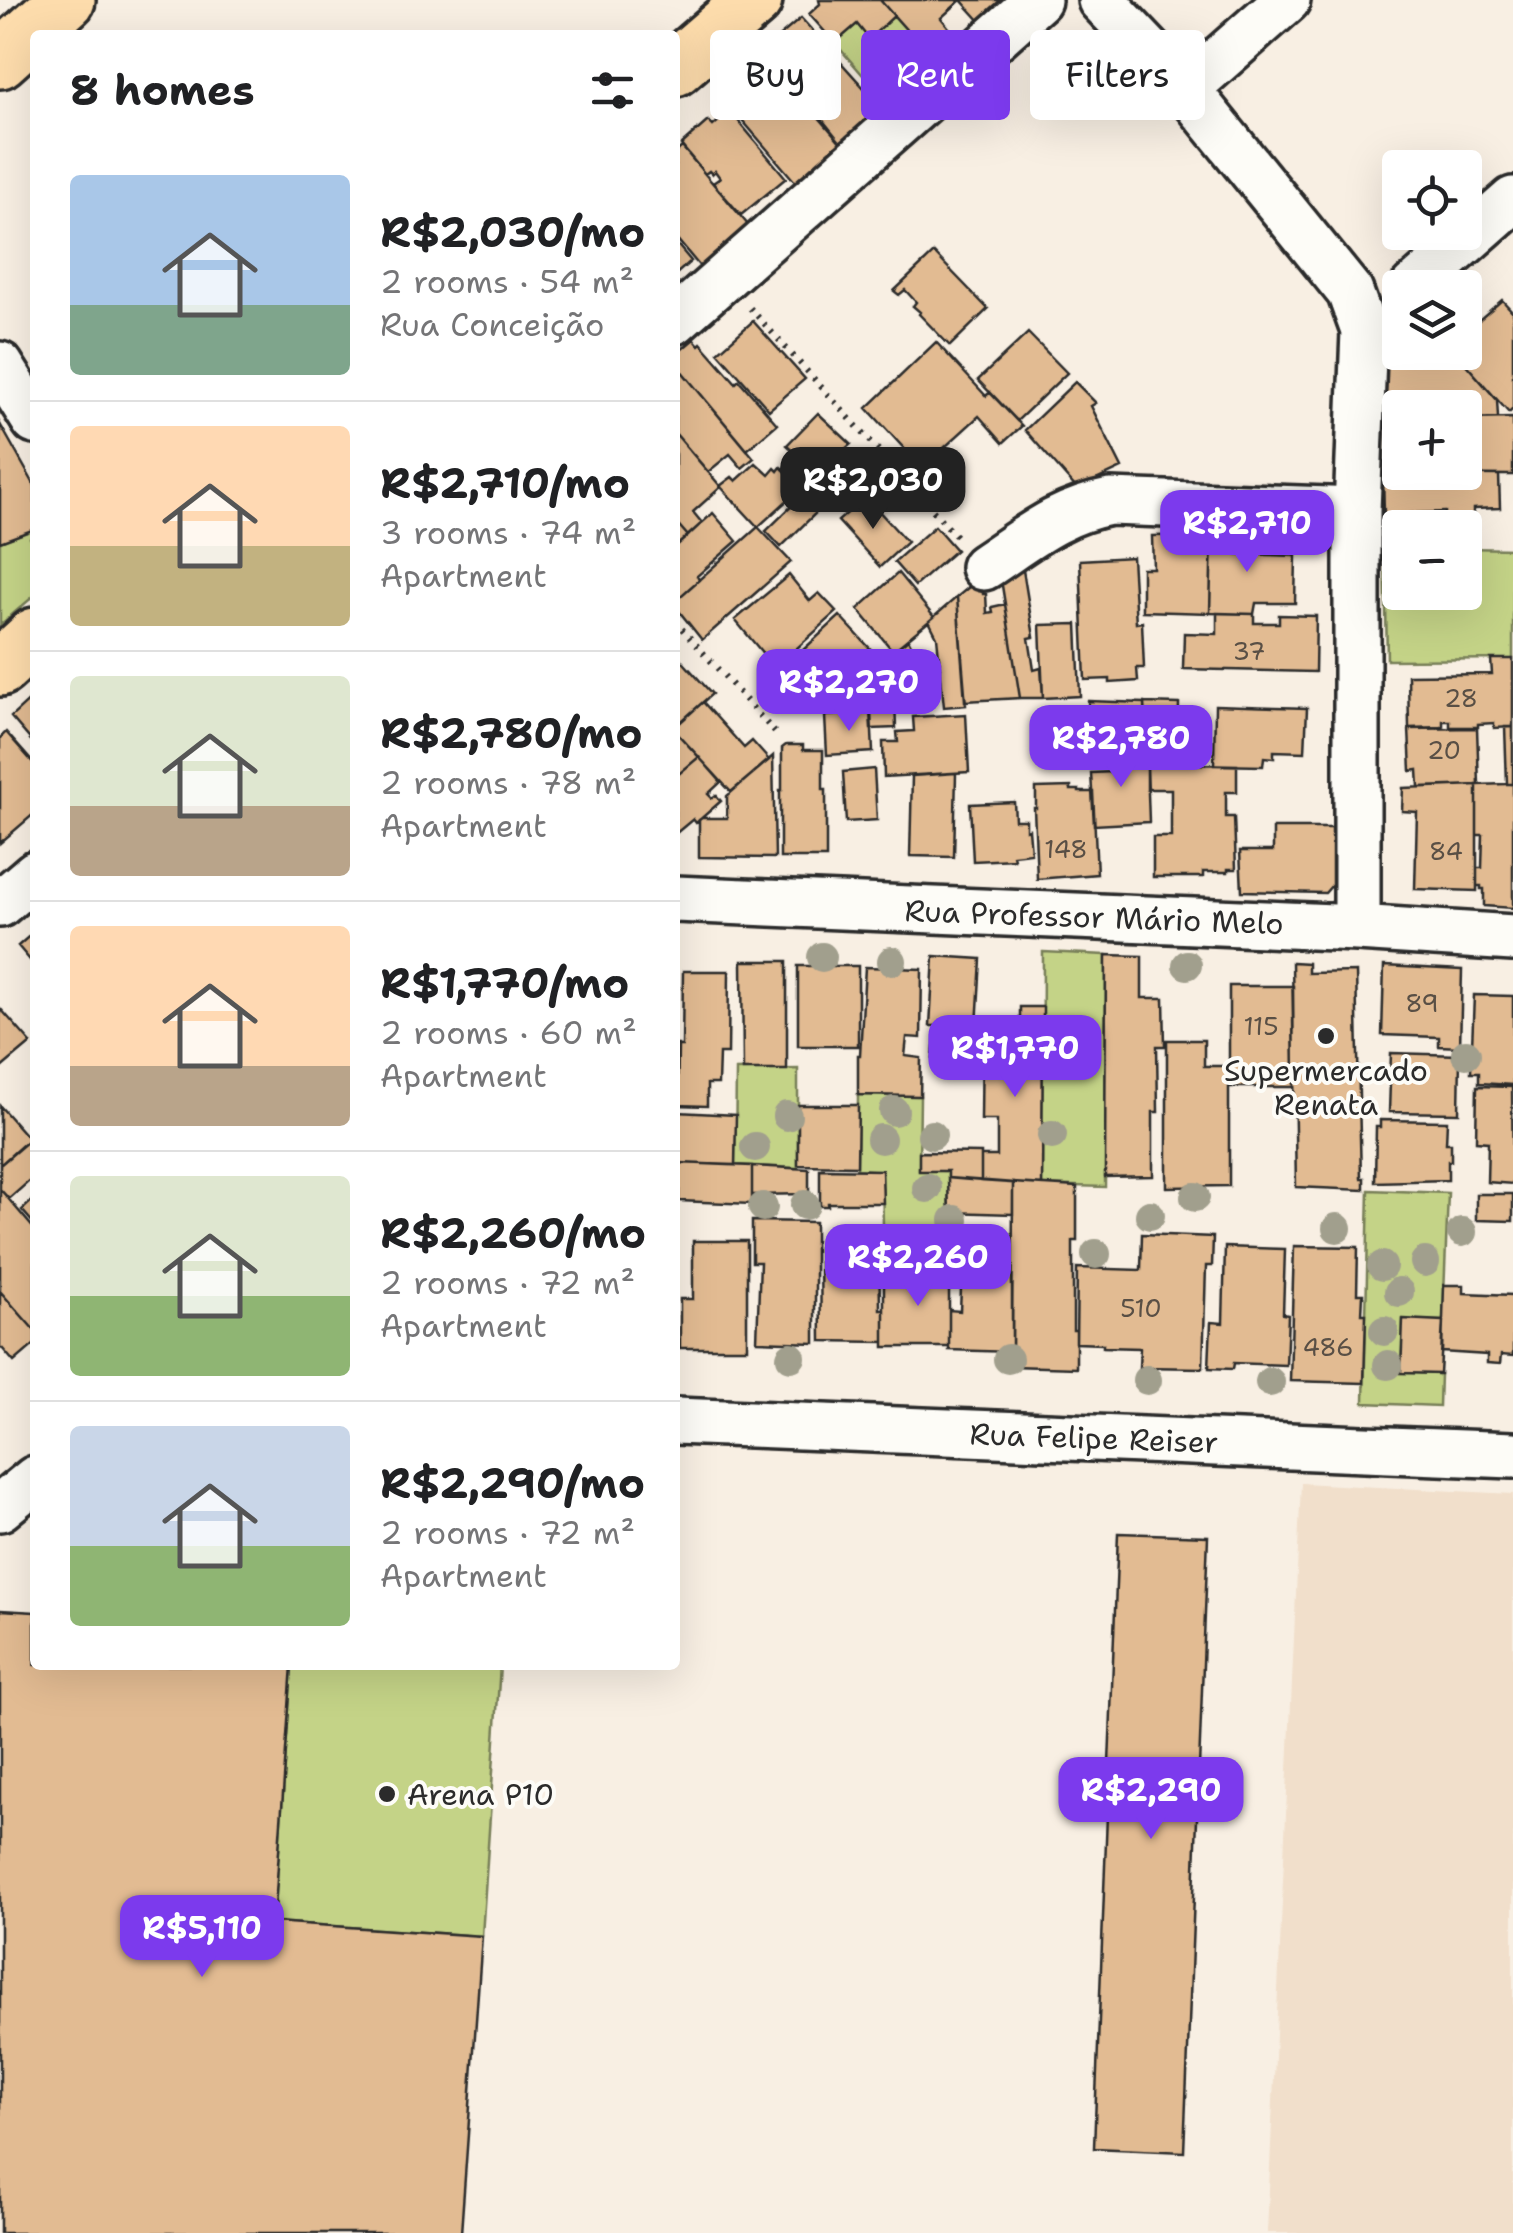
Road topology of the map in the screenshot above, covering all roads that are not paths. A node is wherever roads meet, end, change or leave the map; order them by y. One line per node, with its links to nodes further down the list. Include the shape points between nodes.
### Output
1 (67, 0): 6 (main road)
2 (754, 0): 10 (main road)
3 (1038, 0): 16 (street)
4 (1101, 0): 7 (street)
5 (1287, 0): 11 (street)
6 (34, 30)
7 (1129, 30)
8 (30, 33): 9 (main road)
9 (0, 60)
10 (680, 64)
11 (1205, 73)
12 (1205, 113): 17 (street, via 1350,292)
13 (1513, 200): 14 (street)
14 (1433, 270)
15 (1382, 315): 17 (street)
16 (680, 317)
17 (1364, 331): 20 (street)
18 (0, 365): 19 (street)
19 (30, 413)
20 (1357, 511): 21 (street, via 1110,502 1059,516); 27 (street)
21 (984, 567)
22 (30, 641): 23 (main road)
23 (0, 668)
24 (30, 878): 26 (street)
25 (680, 899): 27 (street, Rua Professor Mário Melo)
26 (0, 904)
27 (1357, 928): 28 (street, Rua Professor Mário Melo)
28 (1513, 938)
29 (680, 1421): 30 (street, Rua Felipe Reiser)
30 (1513, 1454)
31 (30, 1483): 32 (street)
32 (0, 1508)

